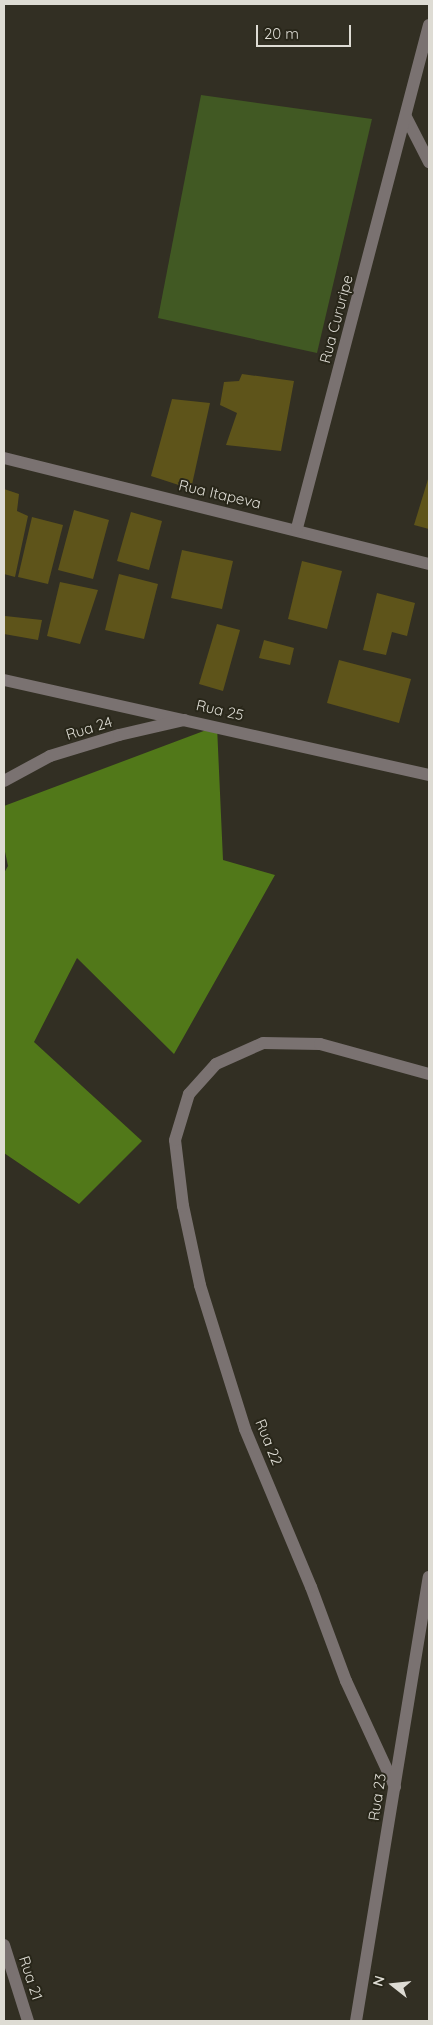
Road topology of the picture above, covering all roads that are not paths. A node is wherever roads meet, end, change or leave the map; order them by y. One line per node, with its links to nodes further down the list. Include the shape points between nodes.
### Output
1 (429, 25): 2 (street, Rua Cururipe)
2 (406, 117): 3 (street); 5 (street, Rua Cururipe)
3 (429, 162)
4 (4, 458): 5 (street, Rua Itapeva)
5 (296, 528): 6 (street, Rua Itapeva)
6 (429, 564)
7 (4, 680): 8 (street, Rua 25)
8 (189, 719): 9 (street, Rua 25); 10 (street, Rua 24, via 119,735 50,756)
9 (429, 775)
10 (4, 781)
11 (429, 1074): 13 (street, Rua 22, via 320,1044 263,1043 216,1064 189,1094 175,1140 182,1206 200,1285 245,1429 346,1681)
12 (429, 1577): 13 (street, Rua 23)
13 (396, 1787): 16 (street, Rua 23)
14 (4, 1945): 15 (street, Rua 21)
15 (28, 2021)
16 (356, 2021)

